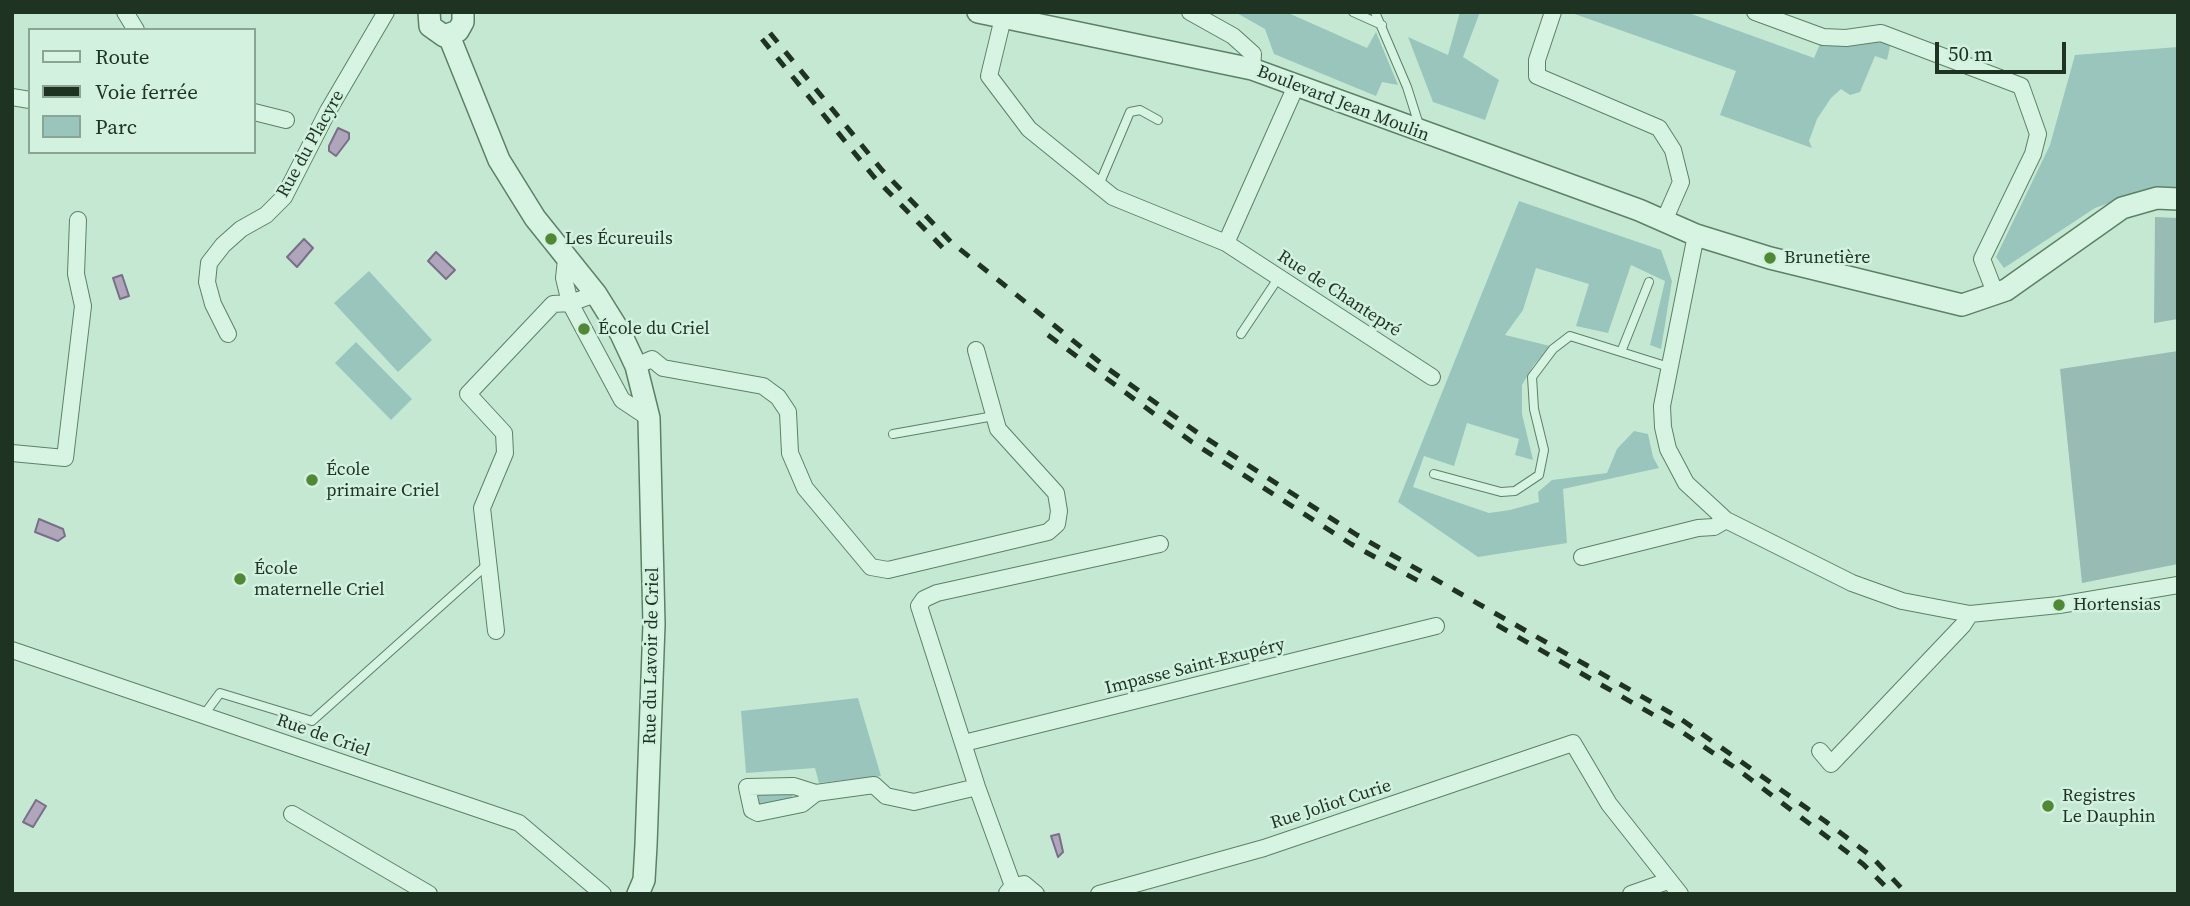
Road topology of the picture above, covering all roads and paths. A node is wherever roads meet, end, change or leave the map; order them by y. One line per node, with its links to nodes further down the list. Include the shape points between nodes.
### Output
1 (125, 12): 13 (street)
2 (386, 12): 33 (street, Rue du Placyre, via 285,197 241,229 209,263 207,282)
3 (463, 12): 14 (street, via 462,27)
4 (978, 12): 11 (street, Boulevard Jean Moulin)
5 (1190, 12): 15 (street, via 1233,36 1253,54)
6 (1353, 12): 12 (lane)
7 (1375, 12): 12 (lane)
8 (1553, 12): 24 (street, via 1537,60 1537,76 1659,128 1673,150 1681,182)
9 (1755, 12): 31 (street, via 1823,37 1881,33 2021,86 2038,134 2033,154 1982,259)
10 (426, 13): 14 (street, via 433,31)
11 (1003, 18): 15 (street, Boulevard Jean Moulin); 21 (street, Rue de Chantepré, via 989,76 1030,129)
12 (1382, 25): 20 (lane)
13 (135, 28)
14 (449, 36): 27 (street, Rue du Lavoir de Criel, via 499,160)
15 (1252, 69): 16 (street, Boulevard Jean Moulin)
16 (1296, 86): 20 (street, Boulevard Jean Moulin); 26 (street)
17 (256, 113): 18 (street)
18 (286, 120)
19 (1158, 120): 21 (lane, via 1140,110 1130,112)
20 (1422, 134): 24 (street, Boulevard Jean Moulin)
21 (1099, 185): 26 (street, Rue de Chantepré, via 1113,197)
22 (2178, 200): 31 (street, via 2157,198 2122,208)
23 (78, 220): 43 (street, via 76,274 83,306 65,458)
24 (1664, 221): 25 (street, Boulevard Jean Moulin)
25 (1696, 235): 31 (street, Boulevard Jean Moulin, via 1965,312); 38 (street)
26 (1226, 243): 28 (street, Rue de Chantepré)
27 (566, 260): 30 (street, Rue du Lavoir de Criel); 32 (street, via 564,278)
28 (1279, 277): 34 (lane); 39 (street, Rue de Chantepré)
29 (1649, 282): 36 (lane)
30 (596, 294): 32 (street); 37 (street, Rue du Lavoir de Criel)
31 (1996, 295)
32 (570, 303): 41 (street, via 622,400); 48 (street, via 553,304 468,394 504,433 505,453 481,508)
33 (228, 334)
34 (1241, 334)
35 (976, 350): 40 (street)
36 (1621, 352): 38 (lane); 44 (lane, via 1570,337 1532,377 1544,450 1539,475 1515,491 1501,492)
37 (636, 366): 40 (street, via 652,359 663,368 763,386 778,397 788,412 790,453 805,488 871,567 888,570 1048,532 1057,524 1056,493 1007,442); 41 (street, Rue du Lavoir de Criel)
38 (1672, 368): 45 (street, via 1662,406 1668,449 1686,483)
39 (1432, 377)
40 (994, 416): 42 (lane)
41 (649, 418): 64 (street, Rue du Lavoir de Criel, via 654,624 644,880)
42 (893, 434)
43 (12, 453)
44 (1434, 474)
45 (1726, 520): 47 (street, via 1714,527); 50 (street, via 1852,583 1902,601)
46 (1160, 544): 55 (street, via 925,599 919,606)
47 (1582, 557)
48 (490, 562): 52 (street); 54 (lane, via 312,722 220,694)
49 (2178, 584): 50 (street)
50 (1970, 614): 56 (street, via 1831,764)
51 (1436, 626): 55 (street, Impasse Saint-Exupéry)
52 (496, 631)
53 (12, 650): 54 (street, Rue de Criel)
54 (203, 716): 63 (street, Rue de Criel, via 519,823)
55 (964, 743): 57 (street)
56 (1820, 751)
57 (977, 787): 58 (street, via 914,802 887,796 874,785); 61 (street)
58 (816, 793)
59 (292, 814): 62 (street)
60 (1668, 881): 66 (street, Rue Joliot Curie, via 1609,804 1573,743 1264,848); 67 (street); 68 (street)
61 (1010, 890): 65 (street, via 1024,884)
62 (429, 894)
63 (603, 894)
64 (638, 894)
65 (1036, 894)
66 (1098, 894)
67 (1631, 894)
68 (1680, 894)

